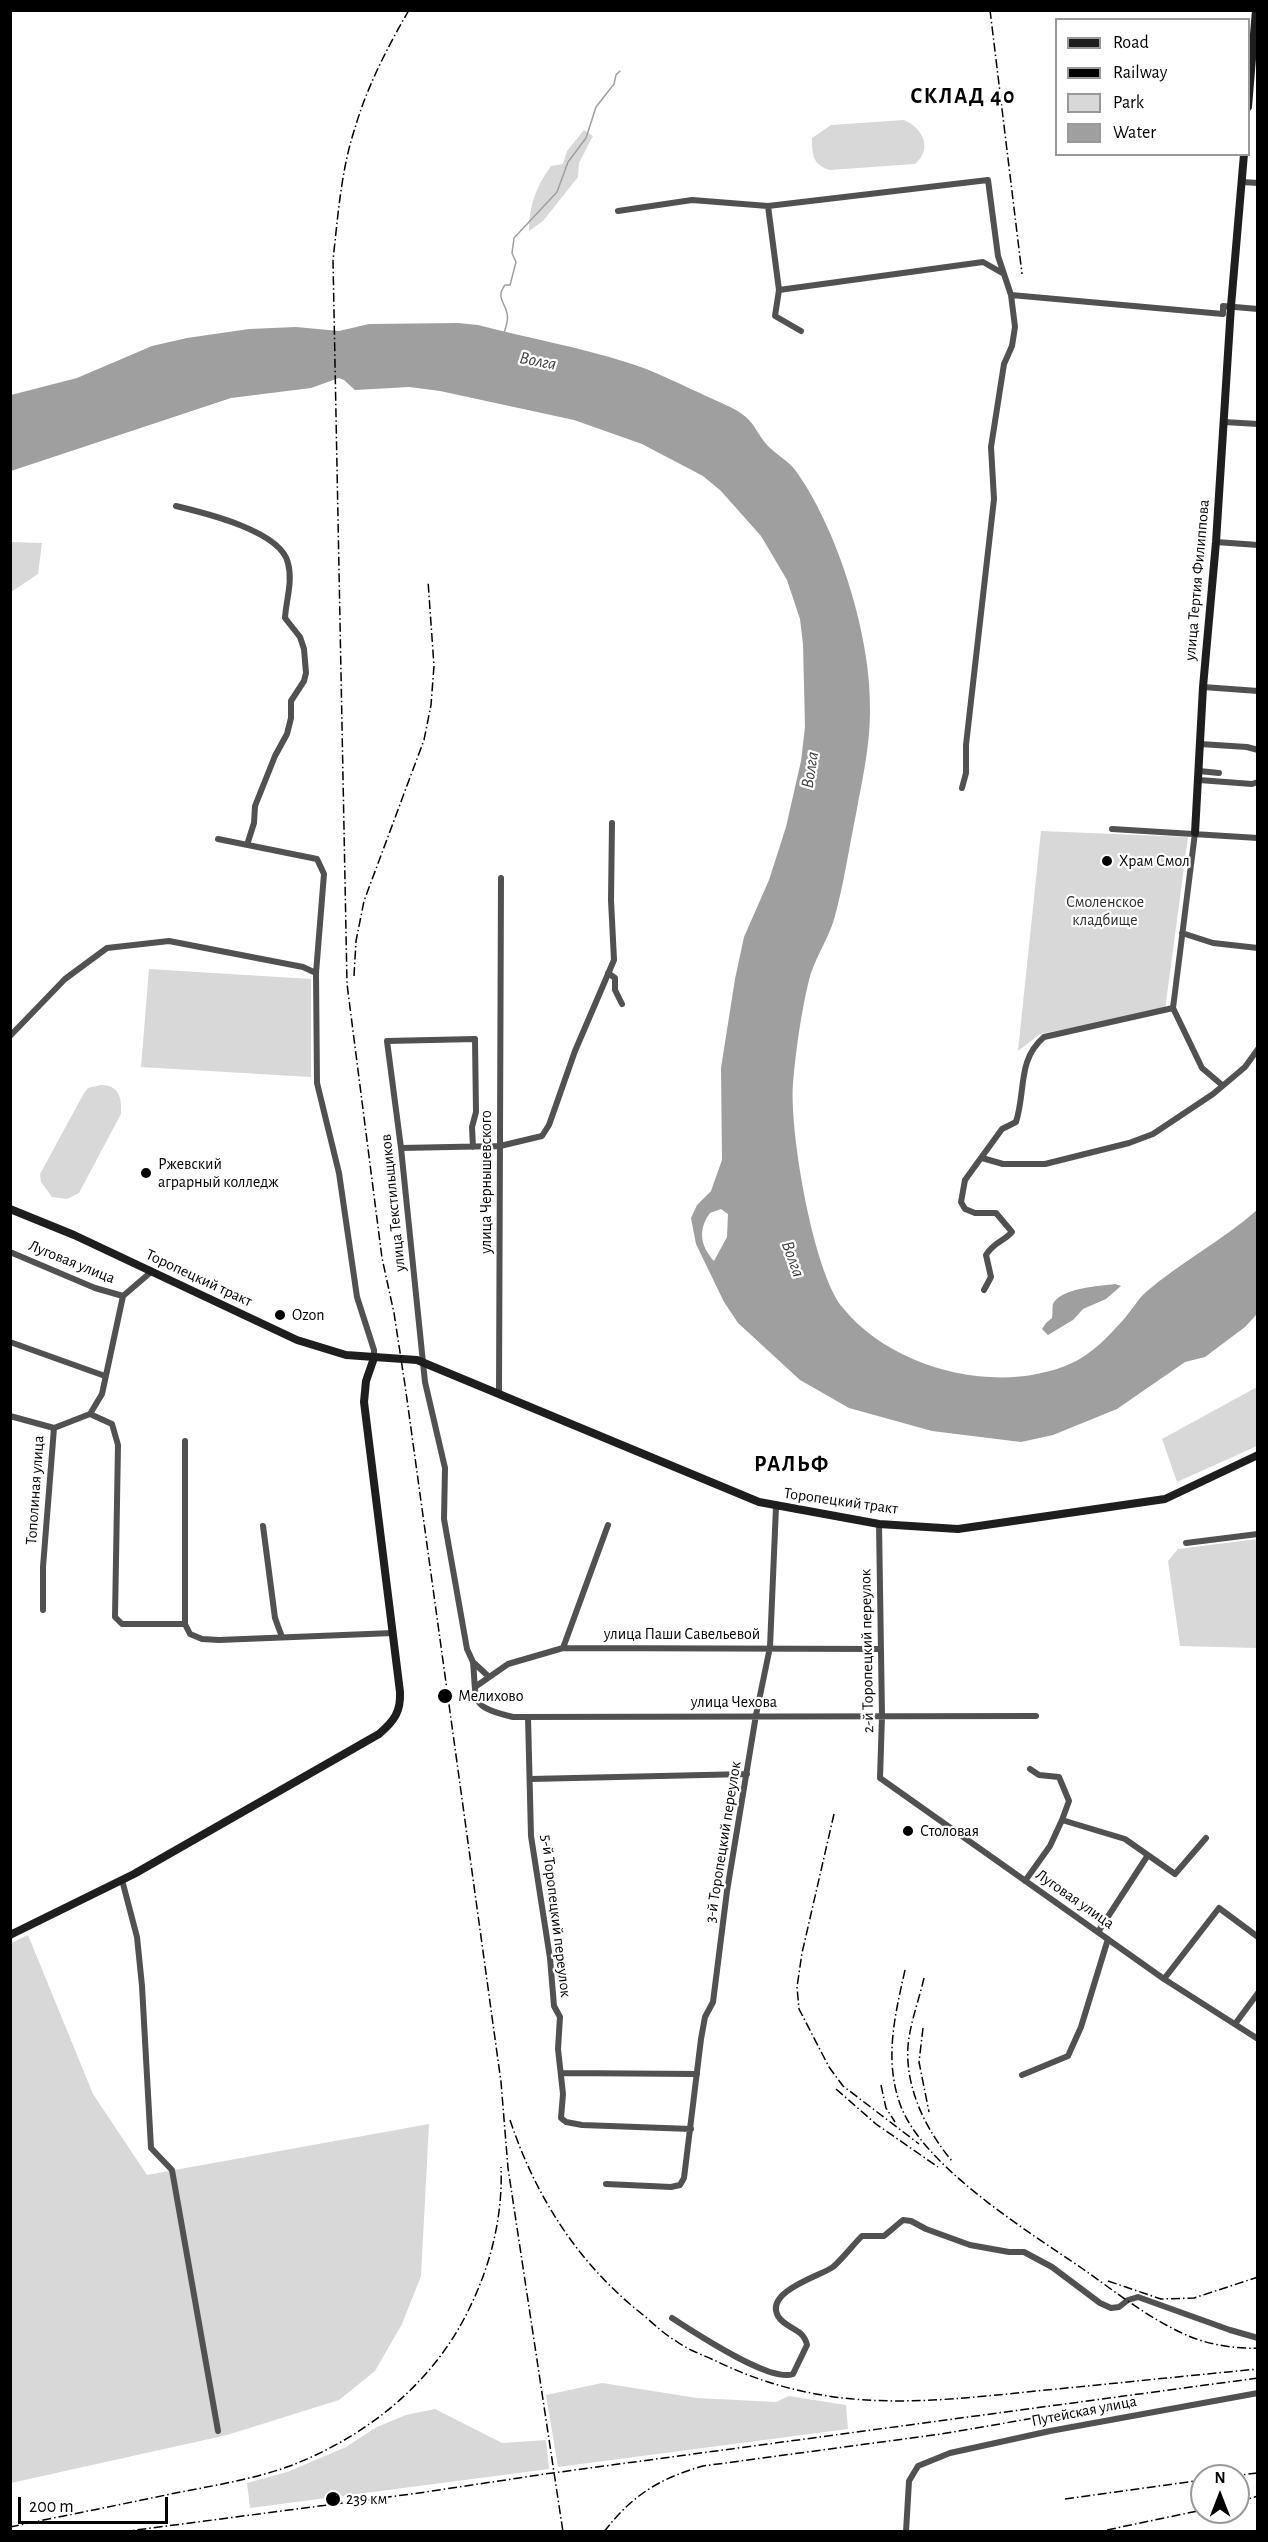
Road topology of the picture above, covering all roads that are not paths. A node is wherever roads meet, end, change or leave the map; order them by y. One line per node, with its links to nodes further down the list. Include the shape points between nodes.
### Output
1 (1256, 10): 2 (street)
2 (1255, 67): 3 (street)
3 (1250, 96)
4 (1244, 156): 5 (street, улица Тертия Филиппова)
5 (1242, 182): 6 (street); 12 (street, улица Тертия Филиппова)
6 (1257, 183)
7 (768, 206): 8 (street, via 692,200); 9 (street, via 988,180); 10 (street)
8 (618, 212)
9 (1004, 274): 10 (street, via 983,262); 11 (street)
10 (779, 290): 14 (street, via 775,316)
11 (1011, 295): 12 (street, via 1223,314 1223,306); 27 (street, via 1015,327 1004,364 990,447 994,499)
12 (1229, 306): 13 (street); 15 (street, улица Тертия Филиппова)
13 (1257, 309)
14 (801, 331)
15 (1224, 422): 16 (street); 18 (street, улица Тертия Филиппова)
16 (1257, 424)
17 (176, 506): 33 (street, via 265,537 288,560 285,618 300,637 306,673 291,701 287,734 255,806)
18 (1216, 542): 19 (street); 20 (street, улица Тертия Филиппова)
19 (1257, 545)
20 (1203, 687): 21 (street); 22 (street, улица Тертия Филиппова)
21 (1257, 691)
22 (1200, 744): 23 (street); 25 (street, улица Тертия Филиппова)
23 (1257, 750)
24 (1219, 773): 25 (street)
25 (1199, 775): 26 (street); 30 (street, улица Тертия Филиппова)
26 (1257, 782)
27 (962, 788)
28 (612, 823): 38 (street, via 615,960)
29 (1112, 829): 30 (street)
30 (1196, 833): 31 (street); 35 (street, улица Тертия Филиппова)
31 (1257, 838)
32 (218, 839): 33 (street)
33 (247, 845): 37 (street, via 317,859 324,874)
34 (501, 878): 44 (street, улица Чернышевского)
35 (1182, 933): 36 (street, via 1214,943); 40 (street, улица Тертия Филиппова)
36 (1257, 948)
37 (316, 973): 41 (street, via 303,967 169,941 106,948 65,979); 54 (street, via 317,1083 339,1173 357,1297)
38 (608, 973): 39 (street, via 615,978 615,990); 44 (street, via 549,1125 542,1136)
39 (622, 1004)
40 (1173, 1008): 43 (street, via 1202,1068); 47 (street, via 1044,1037 1027,1059 1016,1122 1002,1129)
41 (10, 1036)
42 (1257, 1049): 43 (street, via 1245,1067)
43 (1222, 1085): 47 (street, via 1153,1134 1129,1143 1045,1164 1003,1164)
44 (500, 1146): 45 (street); 57 (street, улица Чернышевского)
45 (473, 1147): 46 (street); 46 (street, улица Текстильщиков, via 475,1039 387,1041)
46 (401, 1148): 55 (street, улица Текстильщиков)
47 (982, 1158): 51 (street, via 965,1180 960,1202 975,1213 996,1214 1012,1232 993,1244 986,1255 991,1277)
48 (10, 1209): 50 (street, Торопецкий тракт)
49 (10, 1252): 52 (street, Луговая улица)
50 (151, 1272): 52 (street); 54 (street, Торопецкий тракт, via 297,1340 346,1355)
51 (984, 1290)
52 (123, 1296): 56 (street)
53 (10, 1342): 56 (street)
54 (374, 1358): 55 (street, Торопецкий тракт); 71 (street, via 364,1402)
55 (423, 1362): 57 (street, Торопецкий тракт); 76 (street, via 445,1468 444,1519 461,1621)
56 (105, 1376): 58 (street, via 102,1394)
57 (500, 1394): 63 (street, Торопецкий тракт)
58 (90, 1414): 60 (street, Тополиная улица); 70 (street, via 112,1424 118,1444 115,1617 122,1624)
59 (10, 1416): 60 (street)
60 (54, 1428): 69 (street, Тополиная улица)
61 (185, 1441): 70 (street)
62 (1257, 1455): 64 (street, Торопецкий тракт, via 1165,1499 958,1529)
63 (776, 1507): 64 (street, Торопецкий тракт); 73 (street, 3-й Торопецкий переулок)
64 (879, 1524): 75 (street, 2-й Торопецкий переулок)
65 (608, 1525): 74 (street)
66 (263, 1526): 72 (street, via 275,1618)
67 (1257, 1534): 68 (street)
68 (1186, 1544)
69 (43, 1610)
70 (185, 1624): 72 (street, via 190,1634 202,1639)
71 (393, 1633): 72 (street); 90 (street, via 400,1706 390,1725)
72 (282, 1637)
73 (770, 1647): 74 (street, улица Паши Савельевой); 75 (street, улица Паши Савельевой); 79 (street, 3-й Торопецкий переулок)
74 (563, 1648): 77 (street, улица Паши Савельевой, via 508,1664)
75 (880, 1648): 80 (street, 2-й Торопецкий переулок)
76 (473, 1662): 77 (street); 78 (street, улица Чехова)
77 (488, 1676): 78 (street, улица Паши Савельевой)
78 (476, 1687): 82 (street, улица Чехова, via 475,1699 484,1708 513,1717)
79 (756, 1715): 80 (street, улица Чехова); 82 (street, улица Чехова); 84 (street, 3-й Торопецкий переулок)
80 (882, 1716): 81 (street, улица Чехова); 85 (street, 2-й Торопецкий переулок)
81 (1036, 1716)
82 (528, 1717): 86 (street, 5-й Торопецкий переулок)
83 (1030, 1769): 87 (street, via 1059,1777 1069,1801)
84 (747, 1774): 86 (street); 101 (street, 3-й Торопецкий переулок, via 713,2002 705,2017)
85 (880, 1778): 91 (street, Луговая улица)
86 (531, 1779): 100 (street, 5-й Торопецкий переулок, via 531,1836 554,2006 560,2017 558,2049)
87 (1062, 1820): 89 (street, via 1125,1839); 91 (street, via 1050,1846)
88 (1206, 1838): 89 (street, via 1175,1874)
89 (1148, 1855): 92 (street)
90 (122, 1880): 93 (street); 108 (street, via 137,1937 151,2148 172,2170)
91 (1025, 1881): 92 (street, Луговая улица)
92 (1098, 1932): 95 (street, Луговая улица)
93 (10, 1935)
94 (1257, 1937): 96 (street, via 1219,1908)
95 (1108, 1939): 96 (street, Луговая улица); 102 (street, via 1068,2056)
96 (1164, 1979): 98 (street, Луговая улица)
97 (1257, 1993): 98 (street)
98 (1235, 2024): 99 (street, Луговая улица)
99 (1257, 2039)
100 (562, 2073): 101 (street); 103 (street, 5-й Торопецкий переулок, via 561,2118 566,2122)
101 (698, 2074): 103 (street, 3-й Торопецкий переулок)
102 (1022, 2075)
103 (691, 2129): 104 (street, 3-й Торопецкий переулок, via 680,2185)
104 (606, 2184)
105 (672, 2318): 106 (street, via 746,2362 788,2376 794,2374 807,2345 800,2331 776,2313 784,2294 803,2280 831,2269 862,2236 884,2236 903,2220 970,2245 1024,2252 1111,2308 1138,2297)
106 (1257, 2338)
107 (1257, 2393): 109 (street, Путейская улица, via 950,2453 918,2466 909,2481)
108 (218, 2431)
109 (906, 2532)

